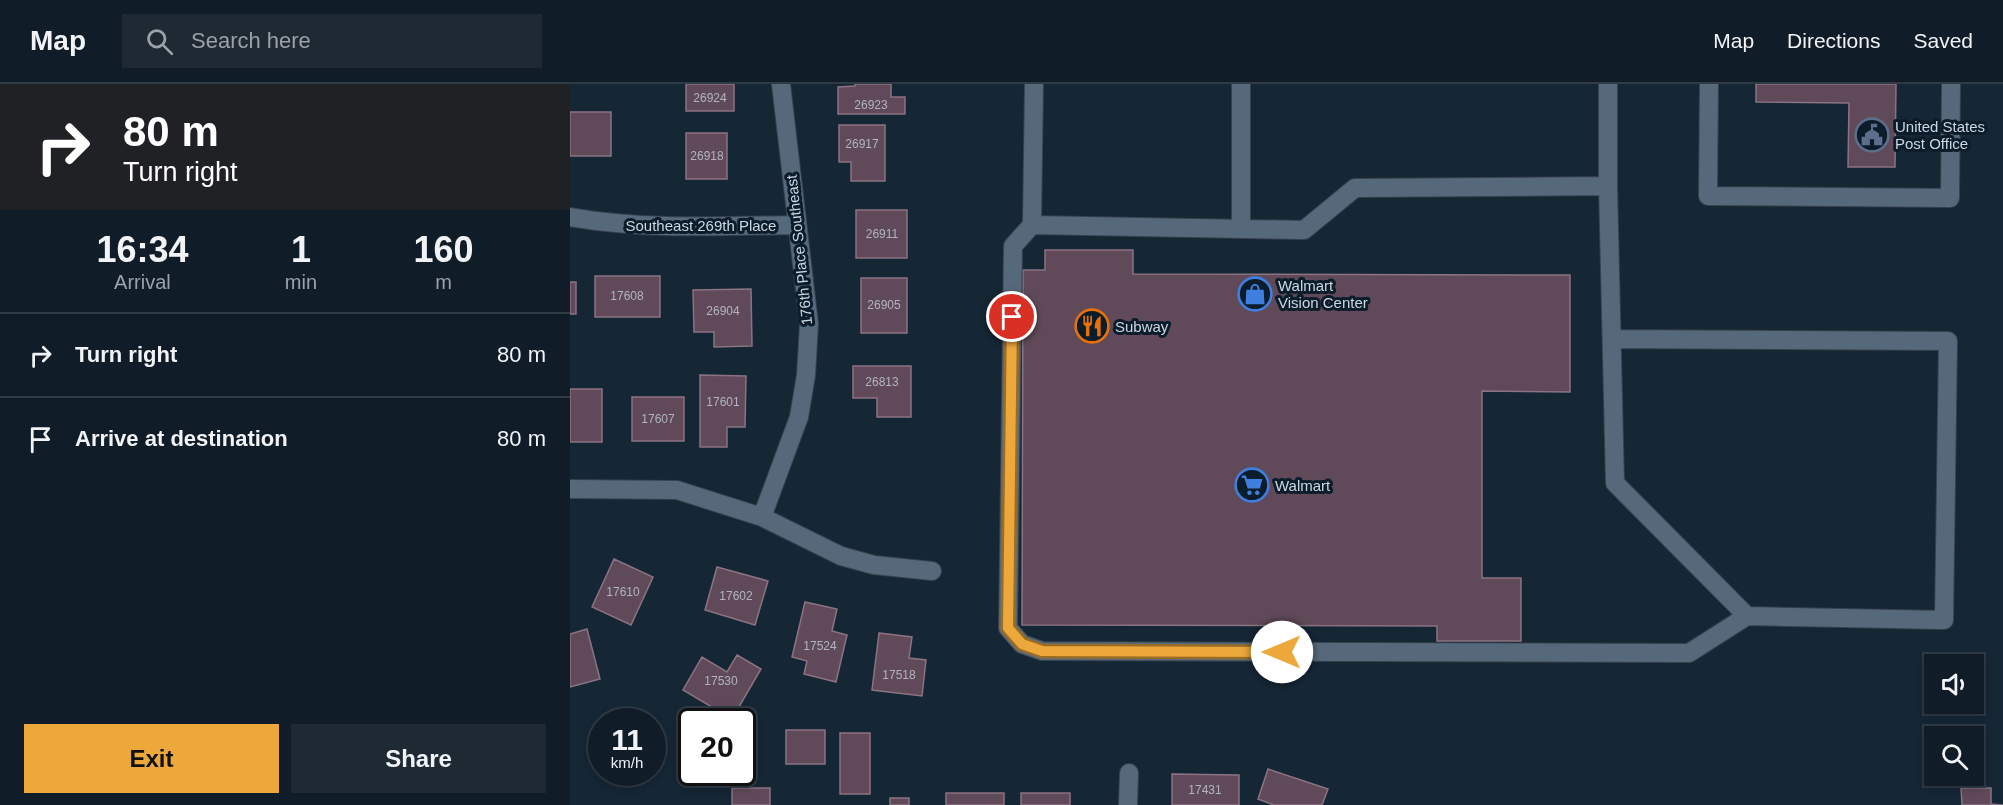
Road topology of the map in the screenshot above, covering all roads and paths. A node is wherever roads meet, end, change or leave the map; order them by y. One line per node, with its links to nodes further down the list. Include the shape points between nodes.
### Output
1 (781, 84): 9 (street, 176th Place Southeast)
2 (1034, 84): 10 (street)
3 (1241, 84): 11 (street)
4 (1608, 84): 7 (street)
5 (1709, 84): 6 (street, via 1708,196 1950,198)
6 (1951, 84)
7 (1608, 186): 11 (street, via 1356,188 1304,230); 12 (street)
8 (570, 218): 9 (street, Southeast 269th Place, via 666,227)
9 (797, 225): 14 (street, 176th Place Southeast, via 809,324 806,375 799,417)
10 (1032, 225): 11 (street); 16 (street, via 1013,246 1008,628 1022,644 1042,651 1689,654)
11 (1241, 229)
12 (1612, 339): 16 (street, via 1615,483); 16 (street, via 1948,341 1944,620)
13 (570, 489): 14 (street, via 677,490)
14 (762, 517): 15 (street, via 841,556 874,565)
15 (932, 571)
16 (1748, 616)
17 (1129, 773): 18 (street)
18 (1128, 805)

